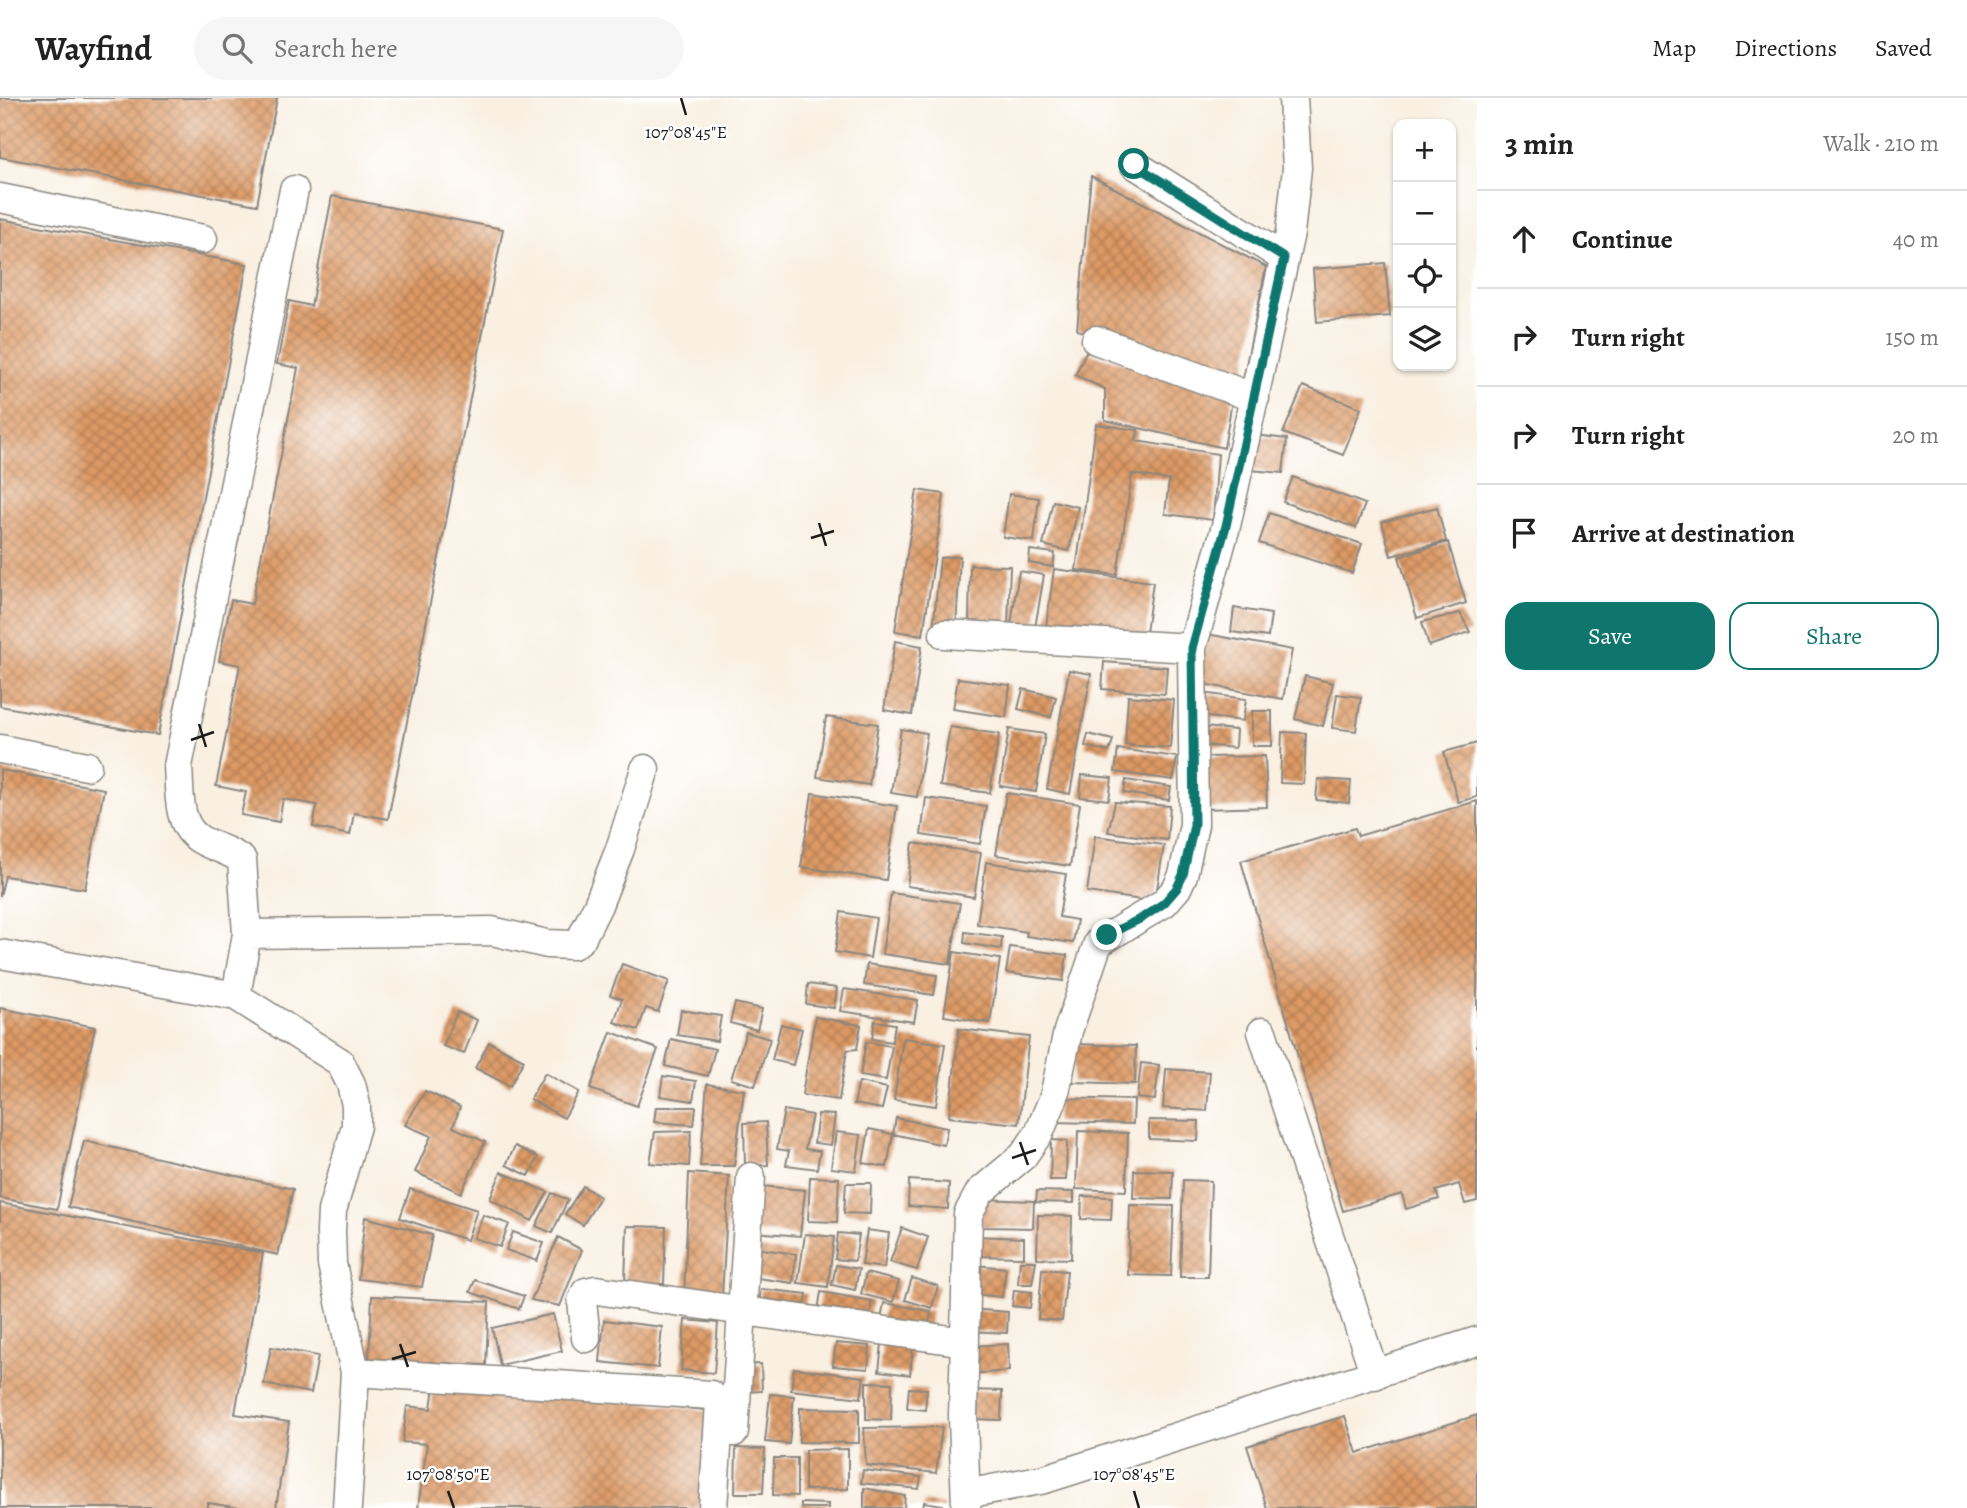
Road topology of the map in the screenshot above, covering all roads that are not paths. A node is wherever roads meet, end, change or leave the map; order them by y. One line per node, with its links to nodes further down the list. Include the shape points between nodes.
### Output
1 (1293, 98): 6 (street, via 1297,169)
2 (1134, 164): 6 (street)
3 (294, 190): 14 (street, via 178,766 182,818 189,830 242,860)
4 (0, 198): 5 (street)
5 (203, 239)
6 (1284, 258): 8 (street)
7 (1096, 340): 8 (street)
8 (1255, 398): 10 (street)
9 (944, 634): 10 (street)
10 (1192, 648): 21 (street, via 1194,813 1183,875 1164,903 1098,943 1068,1031 1054,1097 1039,1133 1023,1156 980,1192 968,1214)
11 (0, 749): 12 (street)
12 (87, 766)
13 (645, 769): 14 (street, via 621,849 581,939 573,945 492,932)
14 (247, 934): 16 (street)
15 (0, 954): 16 (street)
16 (236, 996): 23 (street, via 340,1062 351,1084 356,1126 331,1211 331,1231 332,1264)
17 (1262, 1032): 24 (street)
18 (751, 1177): 19 (street)
19 (743, 1310): 20 (street, via 590,1291 582,1301); 21 (street); 28 (street)
20 (586, 1338)
21 (965, 1342): 25 (street)
22 (1477, 1342): 24 (street)
23 (355, 1372): 26 (street); 27 (street, via 711,1395 720,1403)
24 (1375, 1375): 25 (street)
25 (966, 1501)
26 (347, 1508)
27 (713, 1508)
28 (731, 1508)

